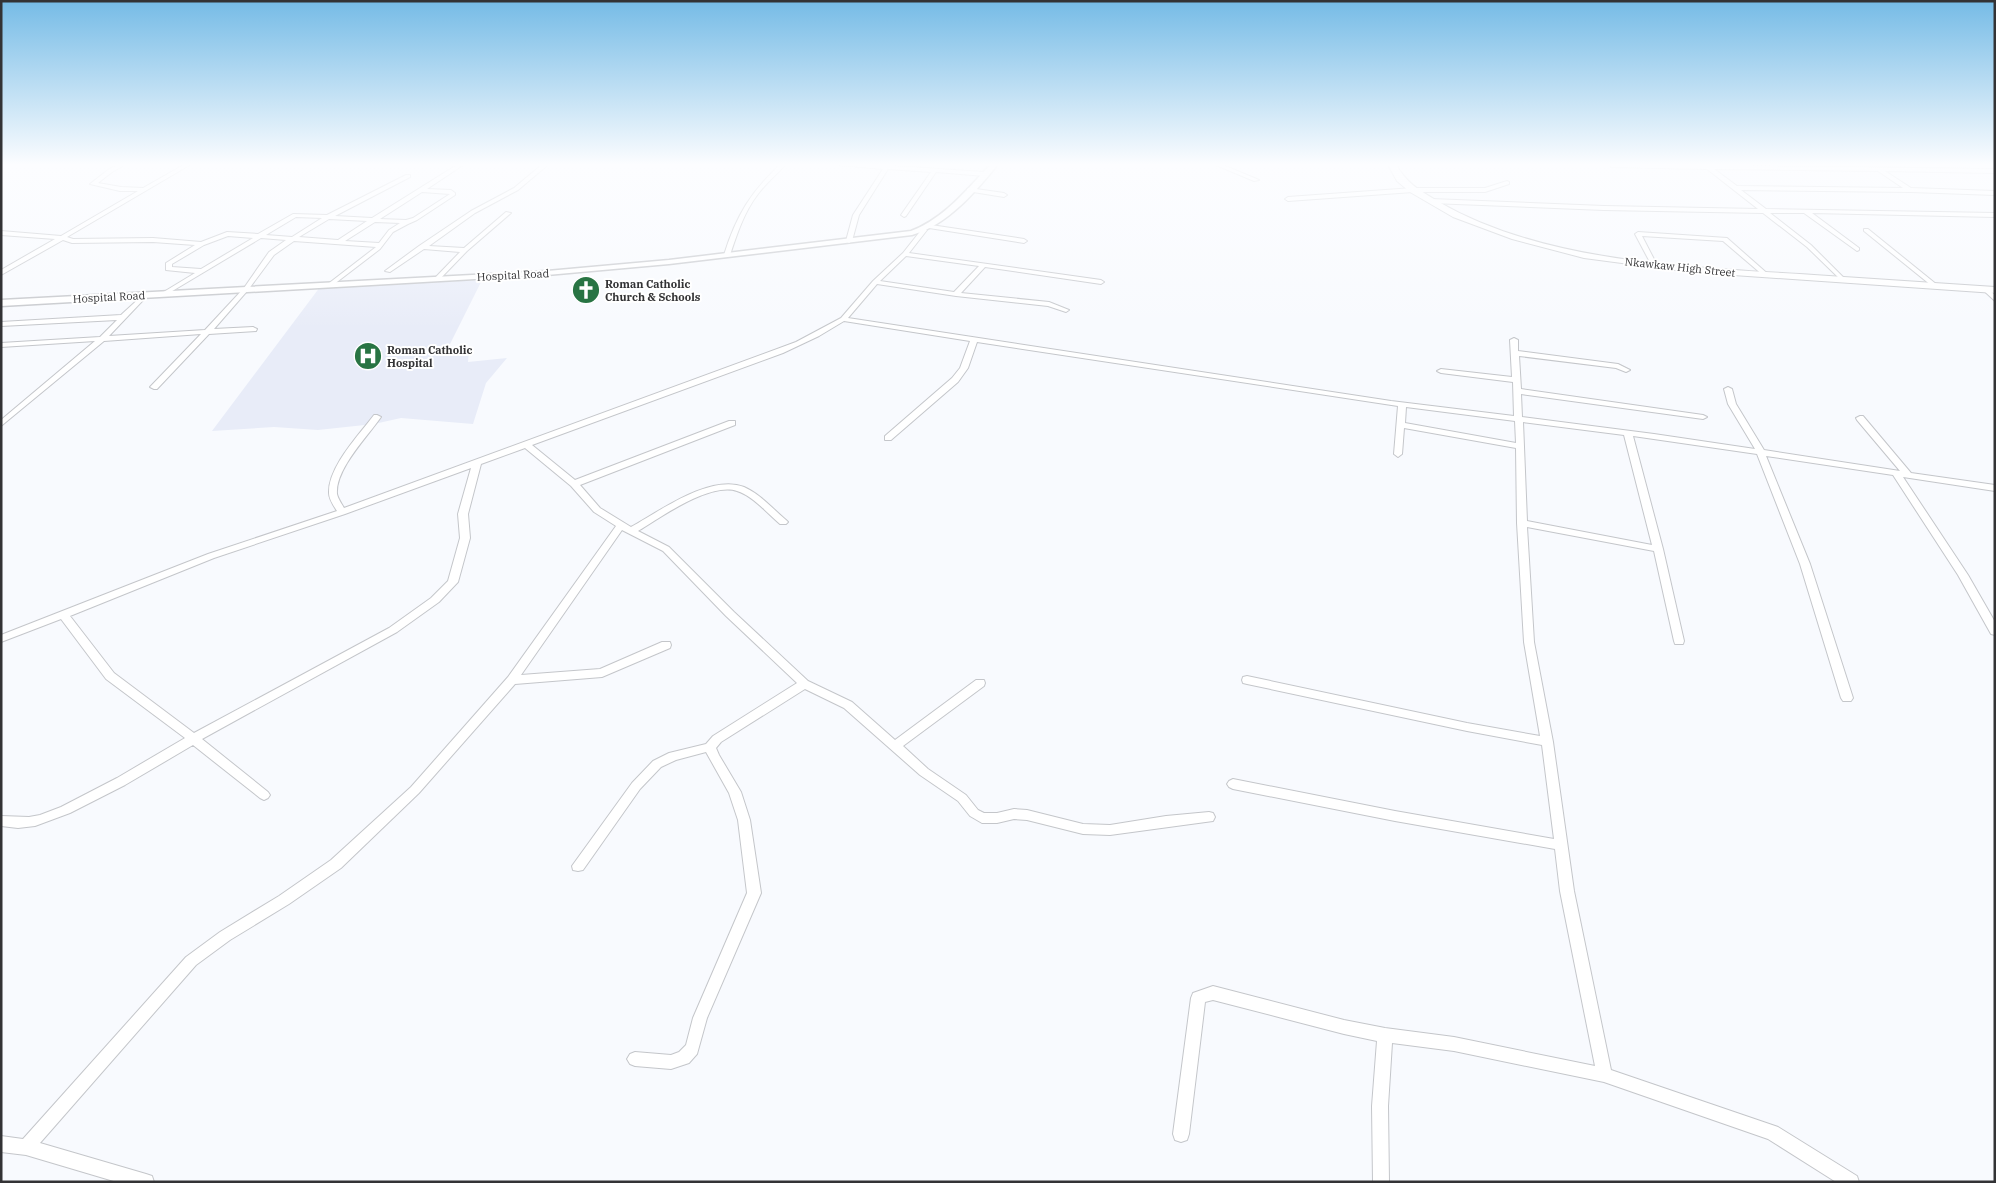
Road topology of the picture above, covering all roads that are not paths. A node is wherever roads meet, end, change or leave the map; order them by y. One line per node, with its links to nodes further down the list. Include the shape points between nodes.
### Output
1 (97, 218): 21 (street)
2 (290, 218): 20 (street)
3 (326, 218): 22 (street)
4 (353, 218): 15 (street)
5 (375, 218): 15 (street)
6 (416, 218): 16 (street)
7 (464, 218): 28 (street)
8 (502, 218): 30 (street)
9 (740, 218): 31 (street)
10 (855, 218): 25 (street)
11 (939, 218): 17 (street)
12 (1466, 218): 34 (main road, Nkawkaw High Street, via 1516,237 1584,255)
13 (1776, 218): 39 (street)
14 (1816, 218): 29 (street)
15 (372, 220): 16 (street); 24 (street)
16 (407, 222): 27 (street, via 391,230)
17 (928, 228): 23 (street); 25 (street, Hospital Road); 32 (street)
18 (1866, 230): 44 (street)
19 (1, 233): 21 (street)
20 (259, 236): 22 (street); 26 (street, via 227,234); 35 (street)
21 (64, 238): 26 (street, via 72,241 153,240); 37 (street)
22 (293, 239): 24 (street); 45 (street, via 269,255)
23 (1024, 240)
24 (340, 241): 27 (street)
25 (849, 241): 31 (street, Hospital Road)
26 (202, 244): 35 (street, via 169,263 168,268)
27 (380, 245): 43 (street)
28 (421, 247): 30 (street); 36 (street)
29 (1857, 249)
30 (465, 250): 40 (street)
31 (727, 254): 40 (street, Hospital Road, via 594,270)
32 (905, 254): 33 (street); 41 (street)
33 (984, 265): 42 (street); 48 (street)
34 (1654, 265): 38 (main road, Nkawkaw High Street); 38 (street, via 1638,234 1725,239)
35 (200, 271): 47 (street)
36 (388, 271)
37 (1, 273)
38 (1766, 275): 39 (main road, Nkawkaw High Street)
39 (1842, 279): 44 (main road, Nkawkaw High Street)
40 (436, 280): 43 (street, Hospital Road)
41 (875, 282): 48 (street); 54 (street)
42 (1100, 282)
43 (331, 284): 45 (street, Hospital Road)
44 (1934, 285): 46 (main road, Nkawkaw High Street)
45 (246, 289): 47 (street, Hospital Road); 57 (street)
46 (1990, 289): 50 (street)
47 (164, 294): 49 (street, Hospital Road)
48 (956, 294): 52 (street, via 1050,304)
49 (145, 295): 51 (street, Hospital Road); 53 (street)
50 (1995, 299)
51 (1, 303)
52 (1066, 310)
53 (125, 317): 55 (street); 58 (street)
54 (843, 318): 59 (street); 79 (street, via 827,331 806,341)
55 (1, 324)
56 (253, 329): 57 (street)
57 (206, 333): 58 (street); 66 (street)
58 (103, 338): 61 (street); 75 (street)
59 (975, 338): 69 (street); 78 (street, via 964,368 955,380)
60 (1514, 340): 62 (street)
61 (1, 345)
62 (1516, 353): 63 (street, via 1618,366); 65 (street)
63 (1626, 370)
64 (1441, 371): 65 (street)
65 (1516, 380): 68 (street)
66 (154, 387)
67 (1728, 389): 81 (street, via 1732,404)
68 (1517, 391): 70 (street); 72 (street)
69 (1402, 404): 72 (street); 76 (street)
70 (1703, 417)
71 (377, 418): 88 (street, via 336,479 333,496)
72 (1519, 418): 77 (street); 80 (street)
73 (1860, 418): 85 (street)
74 (732, 423): 86 (street)
75 (1, 424)
76 (1400, 425): 80 (street); 82 (street)
77 (1628, 433): 81 (street); 92 (street)
78 (888, 438)
79 (525, 444): 83 (street); 86 (street)
80 (1520, 446): 90 (street)
81 (1761, 453): 84 (street); 102 (street, via 1805,564)
82 (1398, 454)
83 (478, 462): 88 (street); 103 (street, via 463,514 465,538 453,582 435,600 393,630)
84 (1897, 474): 85 (street); 94 (street, via 1963,574)
85 (1909, 476): 87 (street)
86 (574, 484): 91 (street, via 597,510)
87 (1995, 488)
88 (342, 512): 93 (street, via 211,556)
89 (783, 522): 91 (street, via 741,489 721,486)
90 (1522, 523): 92 (street); 104 (street, via 1529,642)
91 (626, 528): 98 (street); 101 (street, via 666,549)
92 (1658, 549): 96 (street)
93 (63, 614): 95 (street); 103 (street, via 110,676)
94 (1995, 632)
95 (1, 639)
96 (1679, 641)
97 (666, 645): 98 (street, via 602,673)
98 (512, 680): 118 (street, via 415,790 336,864 191,961)
99 (1247, 680): 104 (street)
100 (980, 682): 105 (street)
101 (804, 684): 105 (street, via 848,705); 106 (street, via 717,739)
102 (1847, 698)
103 (194, 739): 108 (street); 110 (street, via 133,776 44,819 18,824)
104 (1547, 742): 111 (street)
105 (895, 746): 109 (street, via 924,772 962,798 982,818 1027,815 1083,829 1110,830)
106 (710, 747): 112 (street, via 673,756 657,764 636,786); 114 (street, via 735,792 744,820 754,892 700,1018 692,1049 684,1058 671,1062)
107 (1233, 784): 111 (street)
108 (264, 795)
109 (1209, 817)
110 (1, 821)
111 (1560, 845): 115 (street)
112 (578, 866)
113 (1385, 1035): 115 (street, via 1454,1044); 116 (street, via 1213,993 1198,998); 120 (street, via 1380,1106)
114 (635, 1059)
115 (1604, 1075): 121 (street, via 1772,1133)
116 (1181, 1134)
117 (1, 1144): 118 (street)
118 (26, 1147): 119 (street)
119 (146, 1182)
120 (1381, 1182)
121 (1851, 1182)

